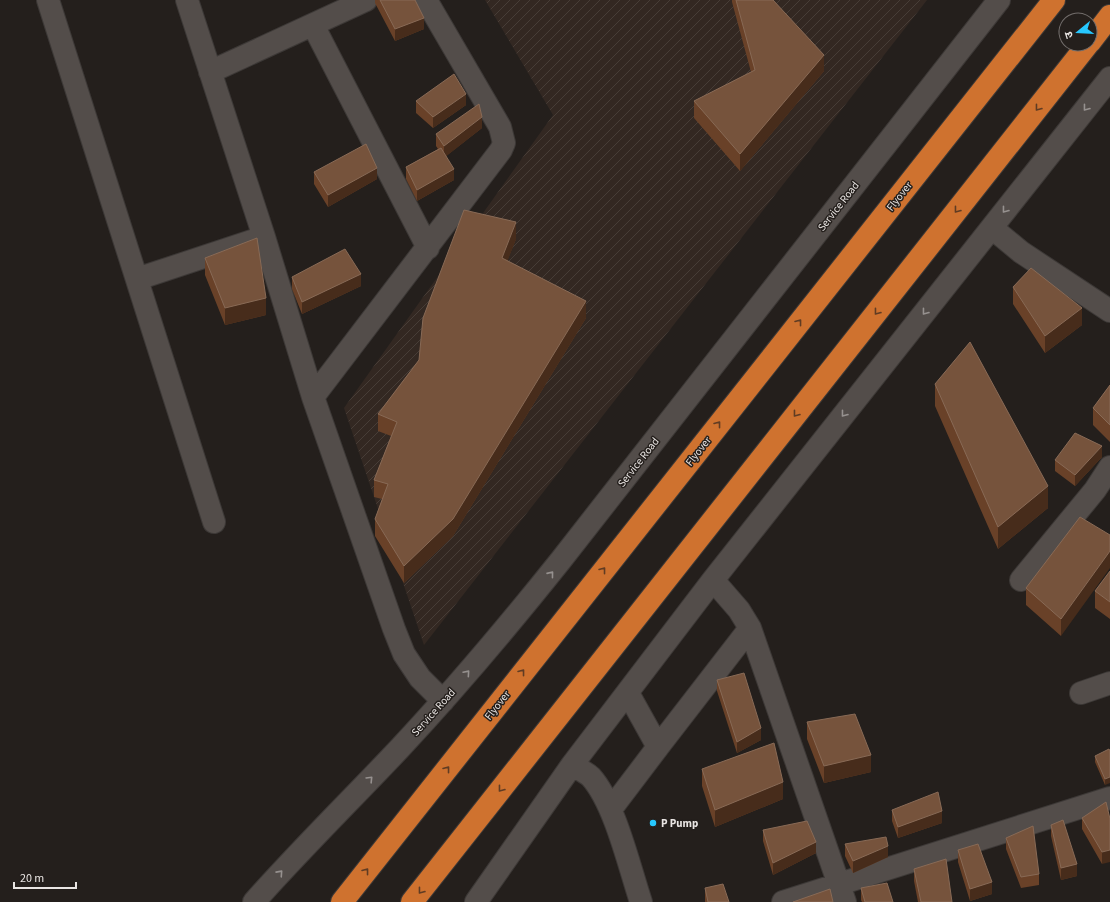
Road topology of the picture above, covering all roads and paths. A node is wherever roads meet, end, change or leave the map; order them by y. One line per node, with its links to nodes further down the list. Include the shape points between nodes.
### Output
1 (48, 0): 16 (street)
2 (187, 0): 11 (street)
3 (366, 0): 8 (street)
4 (426, 0): 15 (street, via 500,127 504,144)
5 (999, 0): 28 (street, Service Road, one-way to 5, via 561,560)
6 (1054, 0): 35 (highway, Flyover, one-way to 6)
7 (1110, 16): 9 (highway)
8 (313, 25): 11 (street); 15 (street)
9 (1098, 32)
10 (1082, 52): 36 (highway, one-way to 36)
11 (210, 72): 14 (street)
12 (1110, 78): 13 (street, one-way to 13)
13 (992, 228): 17 (street, via 1021,252); 22 (street, one-way to 22)
14 (264, 237): 16 (street); 18 (street)
15 (428, 248): 18 (street)
16 (137, 279): 21 (street)
17 (1110, 311)
18 (313, 397): 28 (street, via 396,636 420,678)
19 (1110, 467): 20 (street)
20 (1102, 494): 23 (street)
21 (214, 522)
22 (713, 580): 24 (street, via 739,610); 26 (street)
23 (1021, 580)
24 (750, 628): 29 (street); 33 (street)
25 (1110, 683): 27 (street)
26 (628, 693): 29 (street); 30 (street)
27 (1081, 693)
28 (443, 701): 34 (street, Service Road, one-way to 28)
29 (658, 747): 32 (street)
30 (572, 765): 32 (street, via 590,775); 37 (street)
31 (1110, 798): 33 (street)
32 (611, 809): 38 (street)
33 (842, 893): 39 (street)
34 (254, 902)
35 (342, 902)
36 (412, 902)
37 (476, 902)
38 (641, 902)
39 (782, 902)

